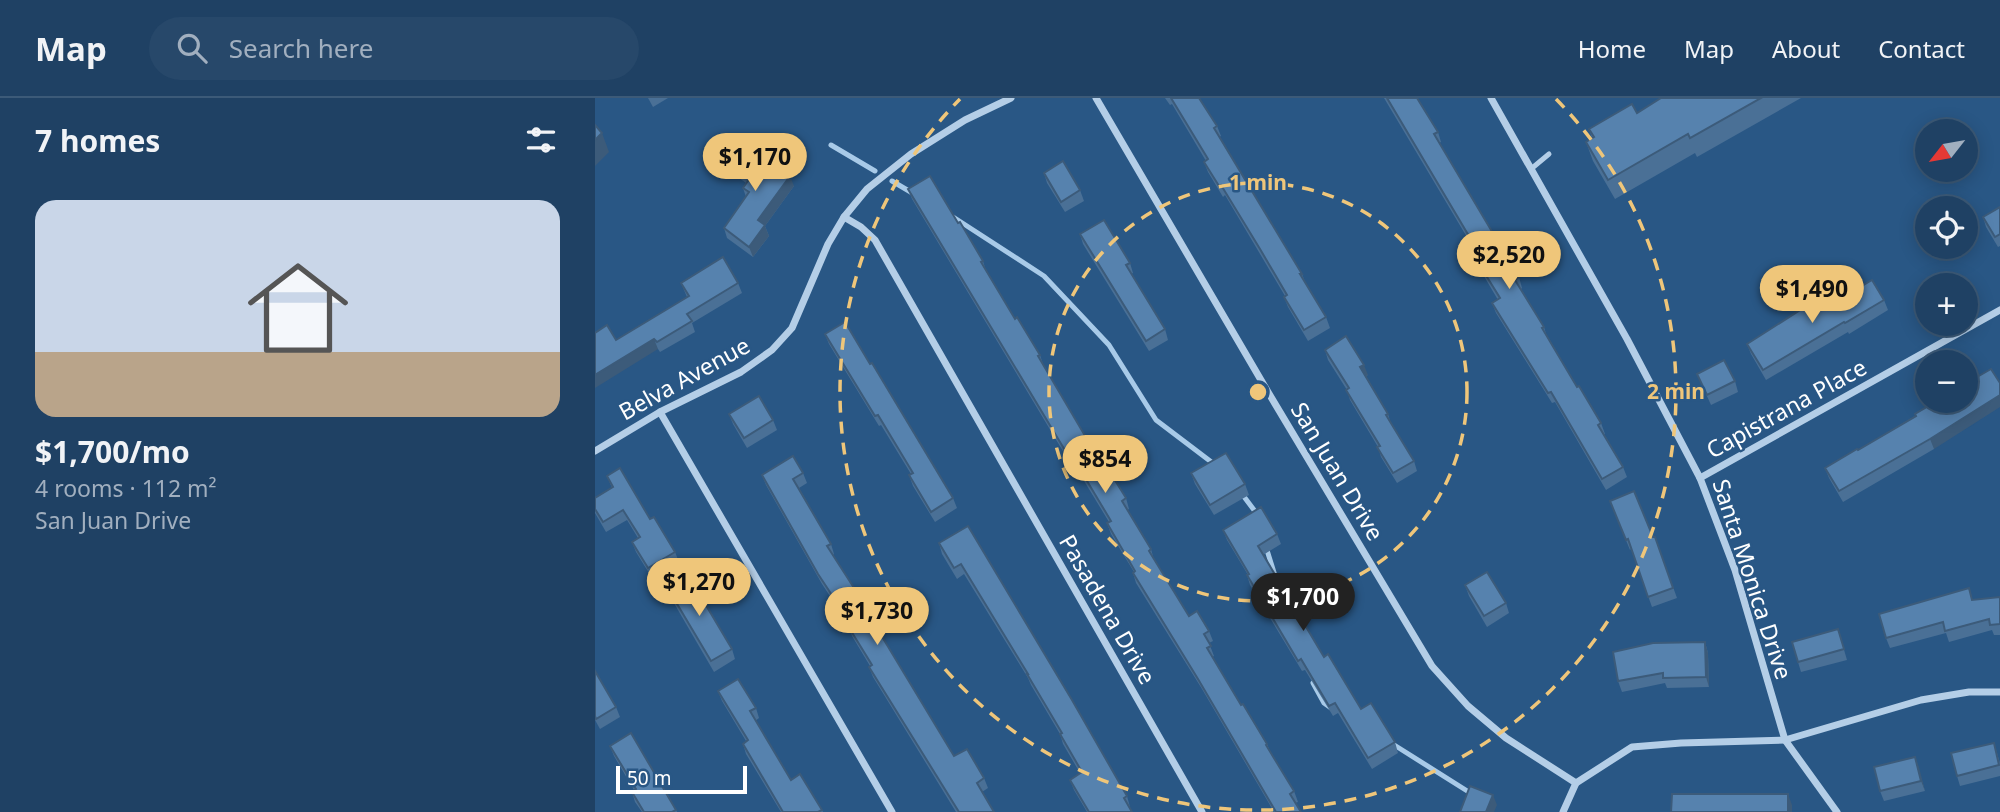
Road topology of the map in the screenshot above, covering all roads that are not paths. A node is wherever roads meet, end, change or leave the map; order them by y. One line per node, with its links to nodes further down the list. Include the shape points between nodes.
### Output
1 (1011, 98): 6 (street, Belva Avenue, via 911,154 867,189)
2 (1096, 98): 13 (street, San Juan Drive, via 1432,666 1468,706 1506,738)
3 (1491, 98): 5 (street, Santa Monica Drive)
4 (1549, 153): 5 (lane)
5 (1531, 169): 10 (street, Santa Monica Drive)
6 (844, 217): 8 (street, Belva Avenue, via 792,328 772,350 741,372); 15 (street, Pasadena Drive, via 875,240)
7 (2000, 310): 10 (street, Capistrana Place)
8 (660, 412): 9 (street, Belva Avenue); 14 (street)
9 (595, 452)
10 (1700, 478): 12 (street, Santa Monica Drive, via 1735,570)
11 (2000, 692): 12 (street, via 1921,700)
12 (1785, 740): 13 (street, via 1632,747); 17 (street, Santa Monica Drive)
13 (1576, 783): 16 (street)
14 (892, 812)
15 (1202, 812)
16 (1563, 812)
17 (1837, 812)

